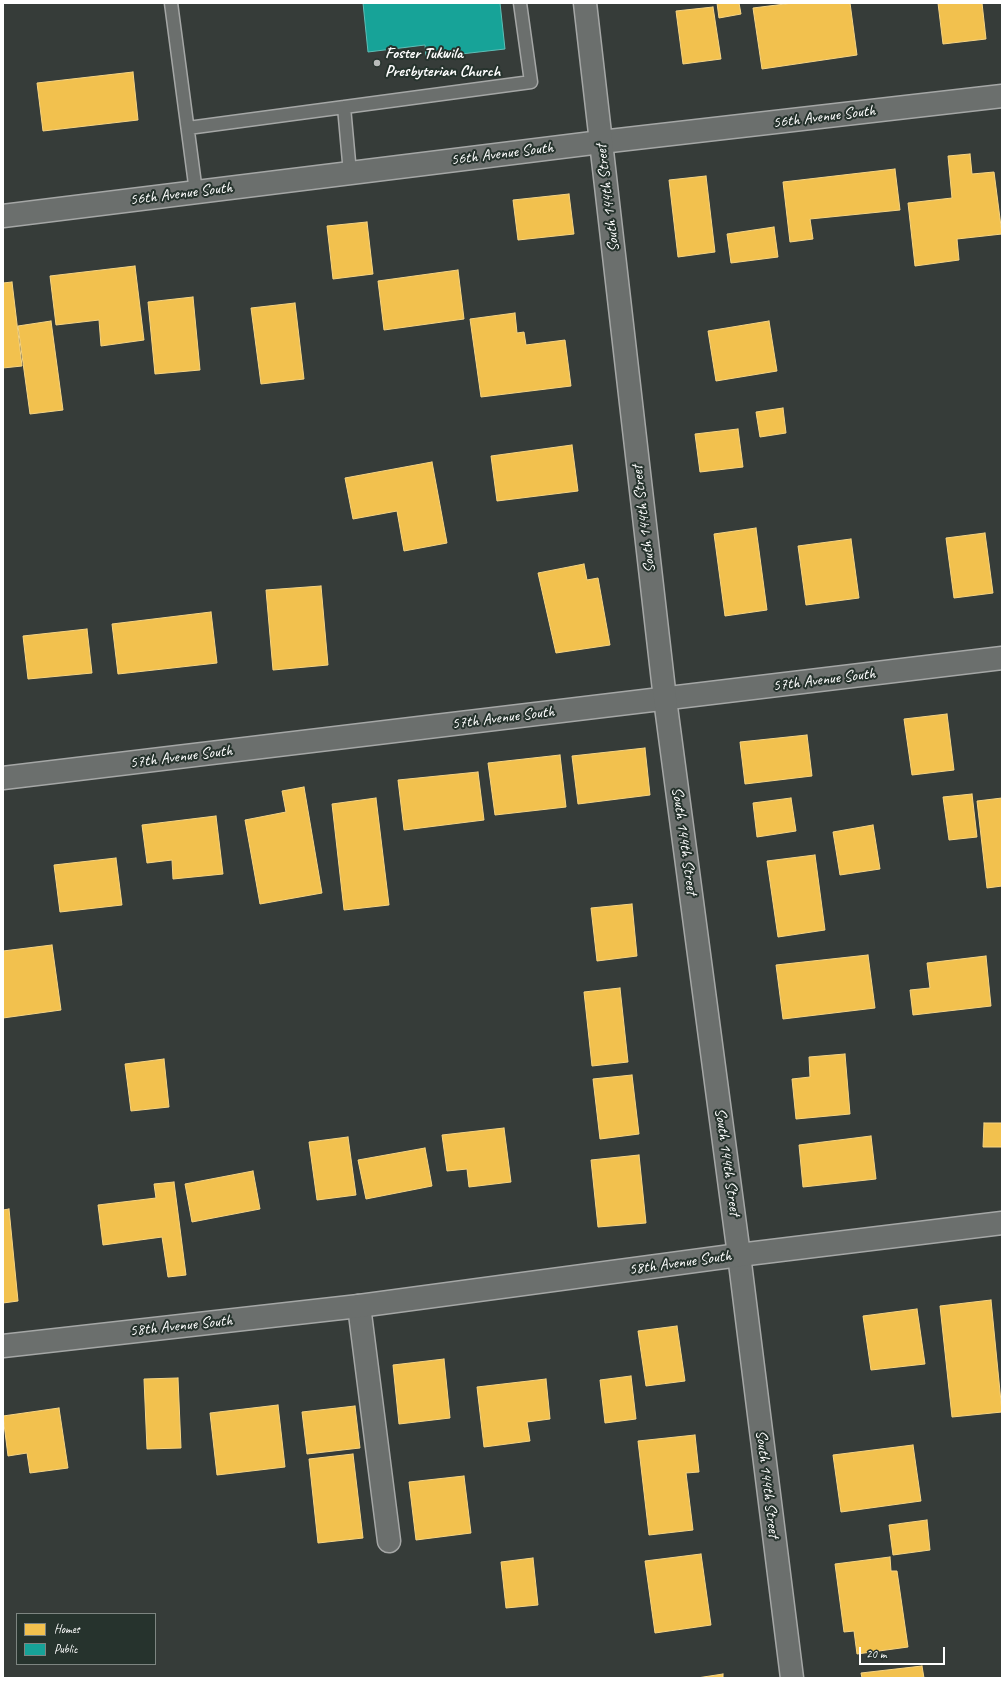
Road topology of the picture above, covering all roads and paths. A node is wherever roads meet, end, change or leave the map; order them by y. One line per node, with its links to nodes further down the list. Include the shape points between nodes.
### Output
1 (172, 3): 6 (lane)
2 (520, 3): 5 (lane, via 531,82)
3 (585, 3): 7 (street, South 144th Street)
4 (1002, 96): 7 (street, 56th Avenue South)
5 (344, 107): 6 (lane); 8 (lane)
6 (188, 128): 9 (lane)
7 (601, 142): 8 (street, 56th Avenue South); 12 (street, South 144th Street)
8 (350, 173): 9 (street, 56th Avenue South)
9 (196, 192): 10 (street, 56th Avenue South)
10 (3, 216)
11 (1002, 658): 12 (street, 57th Avenue South)
12 (665, 699): 13 (street, 57th Avenue South); 15 (street, South 144th Street)
13 (3, 778)
14 (1002, 1223): 15 (street, 58th Avenue South)
15 (739, 1255): 16 (street, 58th Avenue South); 19 (street, South 144th Street)
16 (359, 1306): 17 (street, 58th Avenue South); 18 (street)
17 (3, 1346)
18 (389, 1542)
19 (792, 1678)

